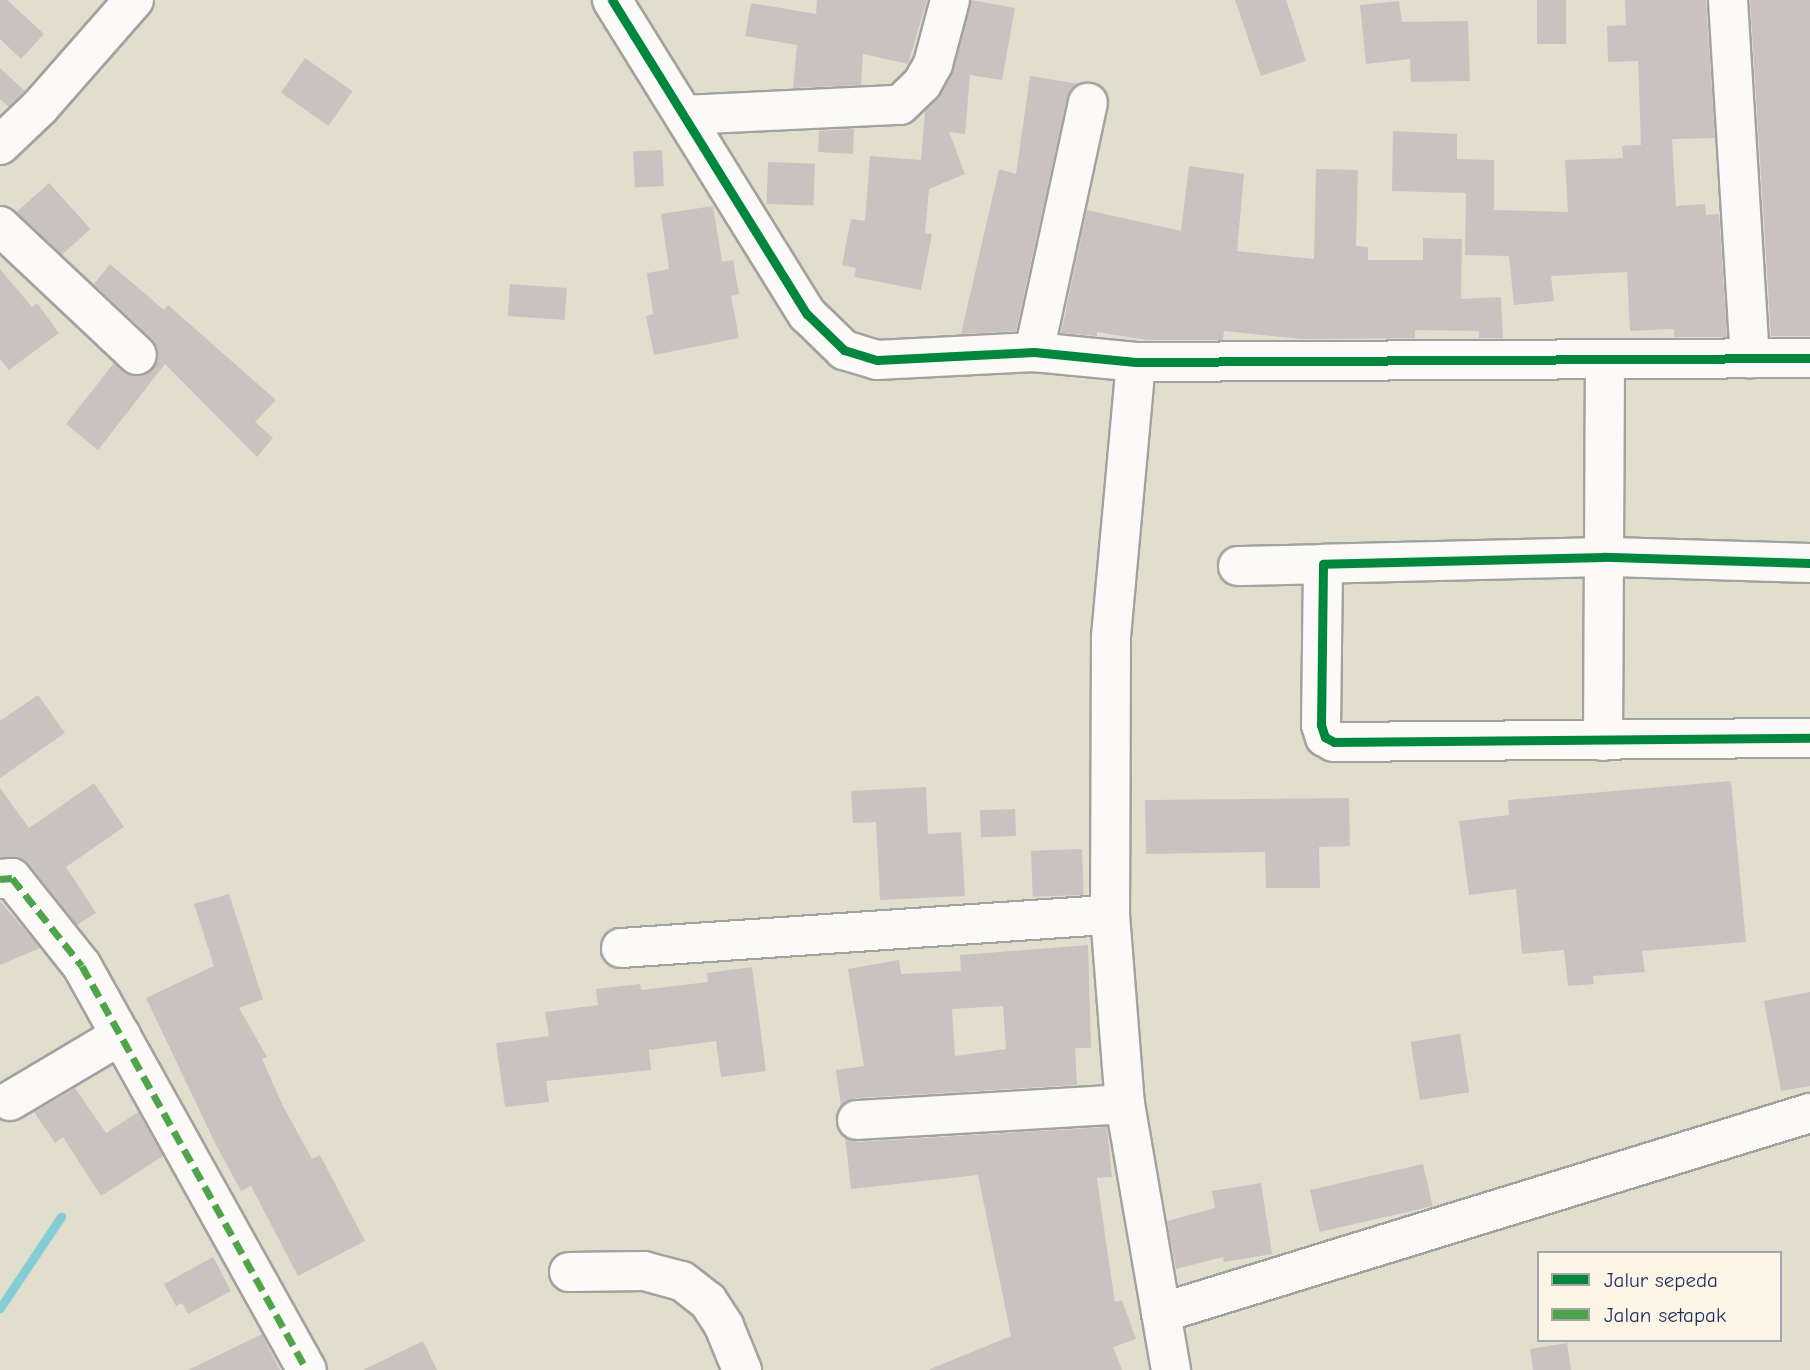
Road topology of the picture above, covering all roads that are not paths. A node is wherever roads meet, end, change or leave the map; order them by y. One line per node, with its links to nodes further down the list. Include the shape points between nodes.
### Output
1 (134, 0): 7 (street, via 39,108)
2 (612, 0): 6 (street)
3 (950, 0): 6 (street, via 933,64 916,91 900,105)
4 (1728, 0): 11 (street)
5 (1088, 103): 9 (street)
6 (684, 115): 9 (street, via 807,314 844,350 889,360)
7 (0, 145)
8 (0, 226): 10 (street)
9 (1034, 352): 14 (street)
10 (137, 355)
11 (1750, 358): 12 (street); 13 (street)
12 (1810, 358)
13 (1605, 359): 14 (street); 15 (street)
14 (1136, 362): 22 (street, via 1111,638)
15 (1603, 557): 16 (street); 17 (street); 20 (street)
16 (1810, 563)
17 (1323, 564): 18 (street); 20 (street, via 1321,725 1325,737 1334,743)
18 (1238, 566)
19 (1810, 738): 20 (street)
20 (1603, 741)
21 (0, 879): 24 (street, via 12,878 82,966)
22 (1110, 915): 23 (street); 26 (street)
23 (621, 947)
24 (121, 1035): 25 (street); 31 (street)
25 (10, 1101)
26 (1125, 1104): 28 (street); 30 (street)
27 (1810, 1112): 30 (street)
28 (857, 1120)
29 (569, 1272): 32 (street, via 644,1271 682,1281 708,1301)
30 (1161, 1313): 33 (street)
31 (307, 1370)
32 (742, 1370)
33 (1171, 1370)

